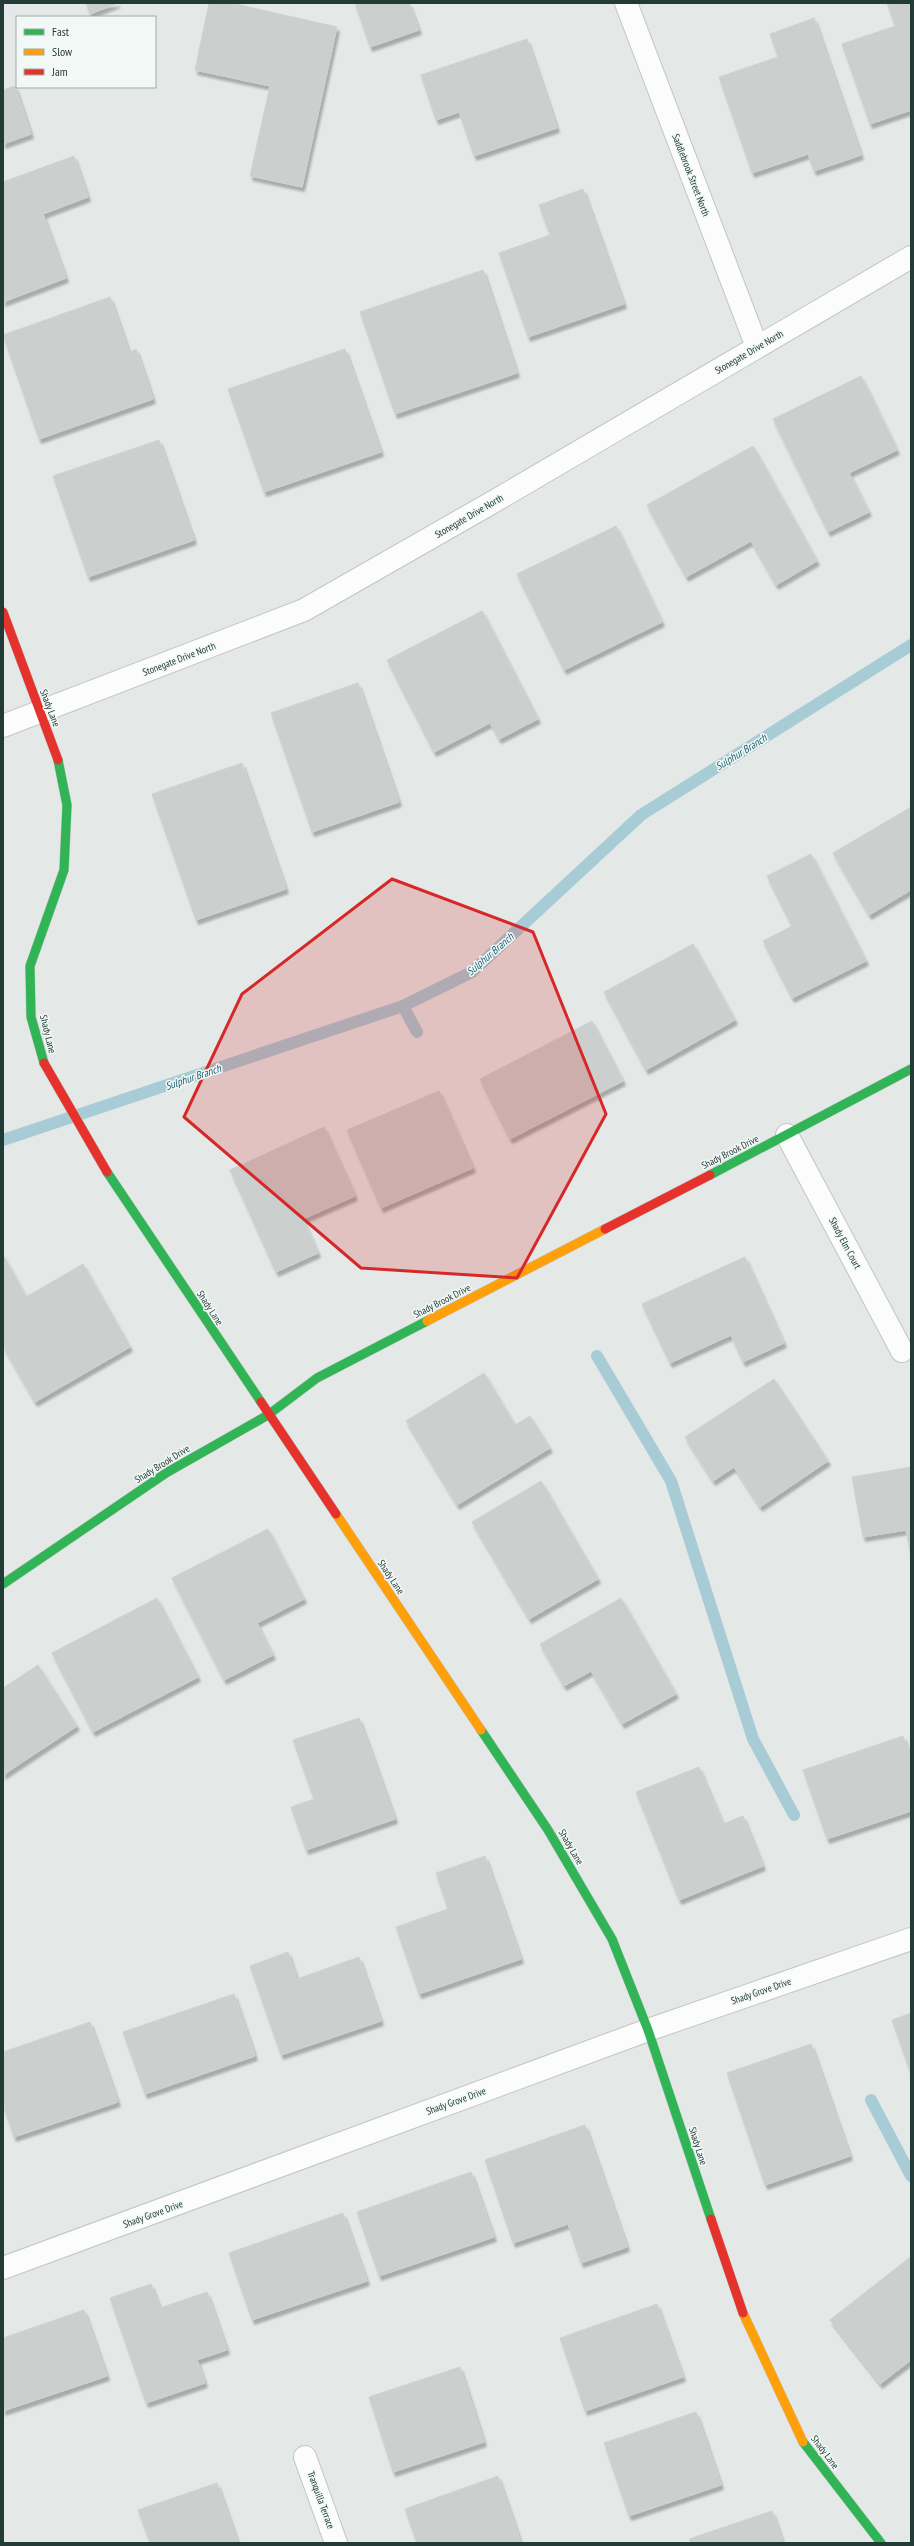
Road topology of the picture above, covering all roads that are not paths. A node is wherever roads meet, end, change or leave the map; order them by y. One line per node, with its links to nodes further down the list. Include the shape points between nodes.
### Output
1 (626, 3): 3 (street, Saddlebrook Street North)
2 (911, 257): 3 (street, Stonegate Drive North)
3 (757, 347): 5 (street, Stonegate Drive North, via 304,610)
4 (3, 612): 5 (street, Shady Lane)
5 (40, 712): 6 (street, Stonegate Drive North); 10 (street, Shady Lane, via 58,759 67,805 64,870 30,966 31,1017 41,1058 98,1158)
6 (3, 726)
7 (911, 1069): 8 (street, Shady Brook Drive)
8 (787, 1135): 9 (street, Shady Elm Court); 10 (street, Shady Brook Drive, via 317,1378)
9 (902, 1351)
10 (268, 1415): 11 (street, Shady Brook Drive, via 166,1473); 13 (street, Shady Lane, via 548,1830 612,1939)
11 (3, 1584)
12 (911, 1939): 13 (street, Shady Grove Drive)
13 (648, 2030): 14 (street, Shady Grove Drive); 17 (street, Shady Lane, via 744,2316 803,2442)
14 (3, 2268)
15 (305, 2457): 16 (street, Tranquilla Terrace)
16 (336, 2543)
17 (881, 2543)

